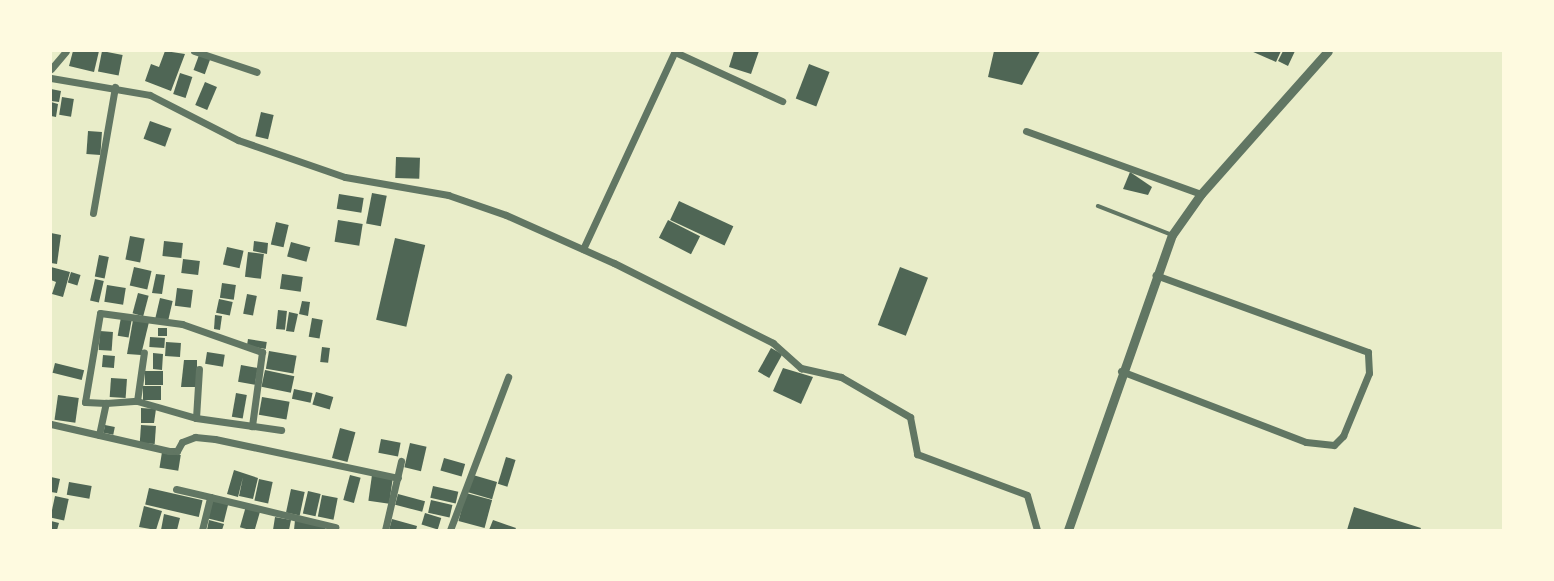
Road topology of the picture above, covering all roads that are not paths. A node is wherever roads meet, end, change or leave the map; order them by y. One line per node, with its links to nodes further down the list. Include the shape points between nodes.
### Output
1 (66, 51): 5 (street)
2 (194, 51): 6 (street)
3 (1328, 51): 11 (street)
4 (675, 52): 9 (street); 15 (street)
5 (51, 69)
6 (257, 72)
7 (51, 78): 8 (street)
8 (115, 87): 13 (street); 15 (street, via 150,94 238,140 333,173 448,195)
9 (782, 101)
10 (1026, 131): 11 (street)
11 (1201, 194): 14 (street)
12 (1098, 206): 14 (lane)
13 (93, 213)
14 (1172, 235): 16 (street)
15 (583, 248): 36 (street, via 773,343 802,368 841,377 910,416 917,454 1021,491 1027,495)
16 (1155, 275): 19 (street); 19 (street, via 1368,352 1369,373 1343,436 1334,445 1306,442)
17 (144, 352): 21 (street)
18 (199, 369): 23 (street)
19 (1121, 371): 37 (street)
20 (508, 377): 35 (street)
21 (137, 401): 22 (street); 23 (street)
22 (106, 403): 25 (street, via 85,402 100,313 182,324 262,352); 27 (street)
23 (196, 418): 25 (street)
24 (51, 424): 27 (street)
25 (252, 426): 26 (street)
26 (281, 430)
27 (99, 435): 29 (street, via 177,451 195,437 215,439)
28 (401, 461): 29 (street)
29 (398, 478): 34 (street)
30 (176, 489): 31 (street)
31 (210, 497): 32 (street); 33 (street)
32 (335, 527)
33 (202, 530)
34 (385, 530)
35 (450, 530)
36 (1037, 530)
37 (1068, 530)

